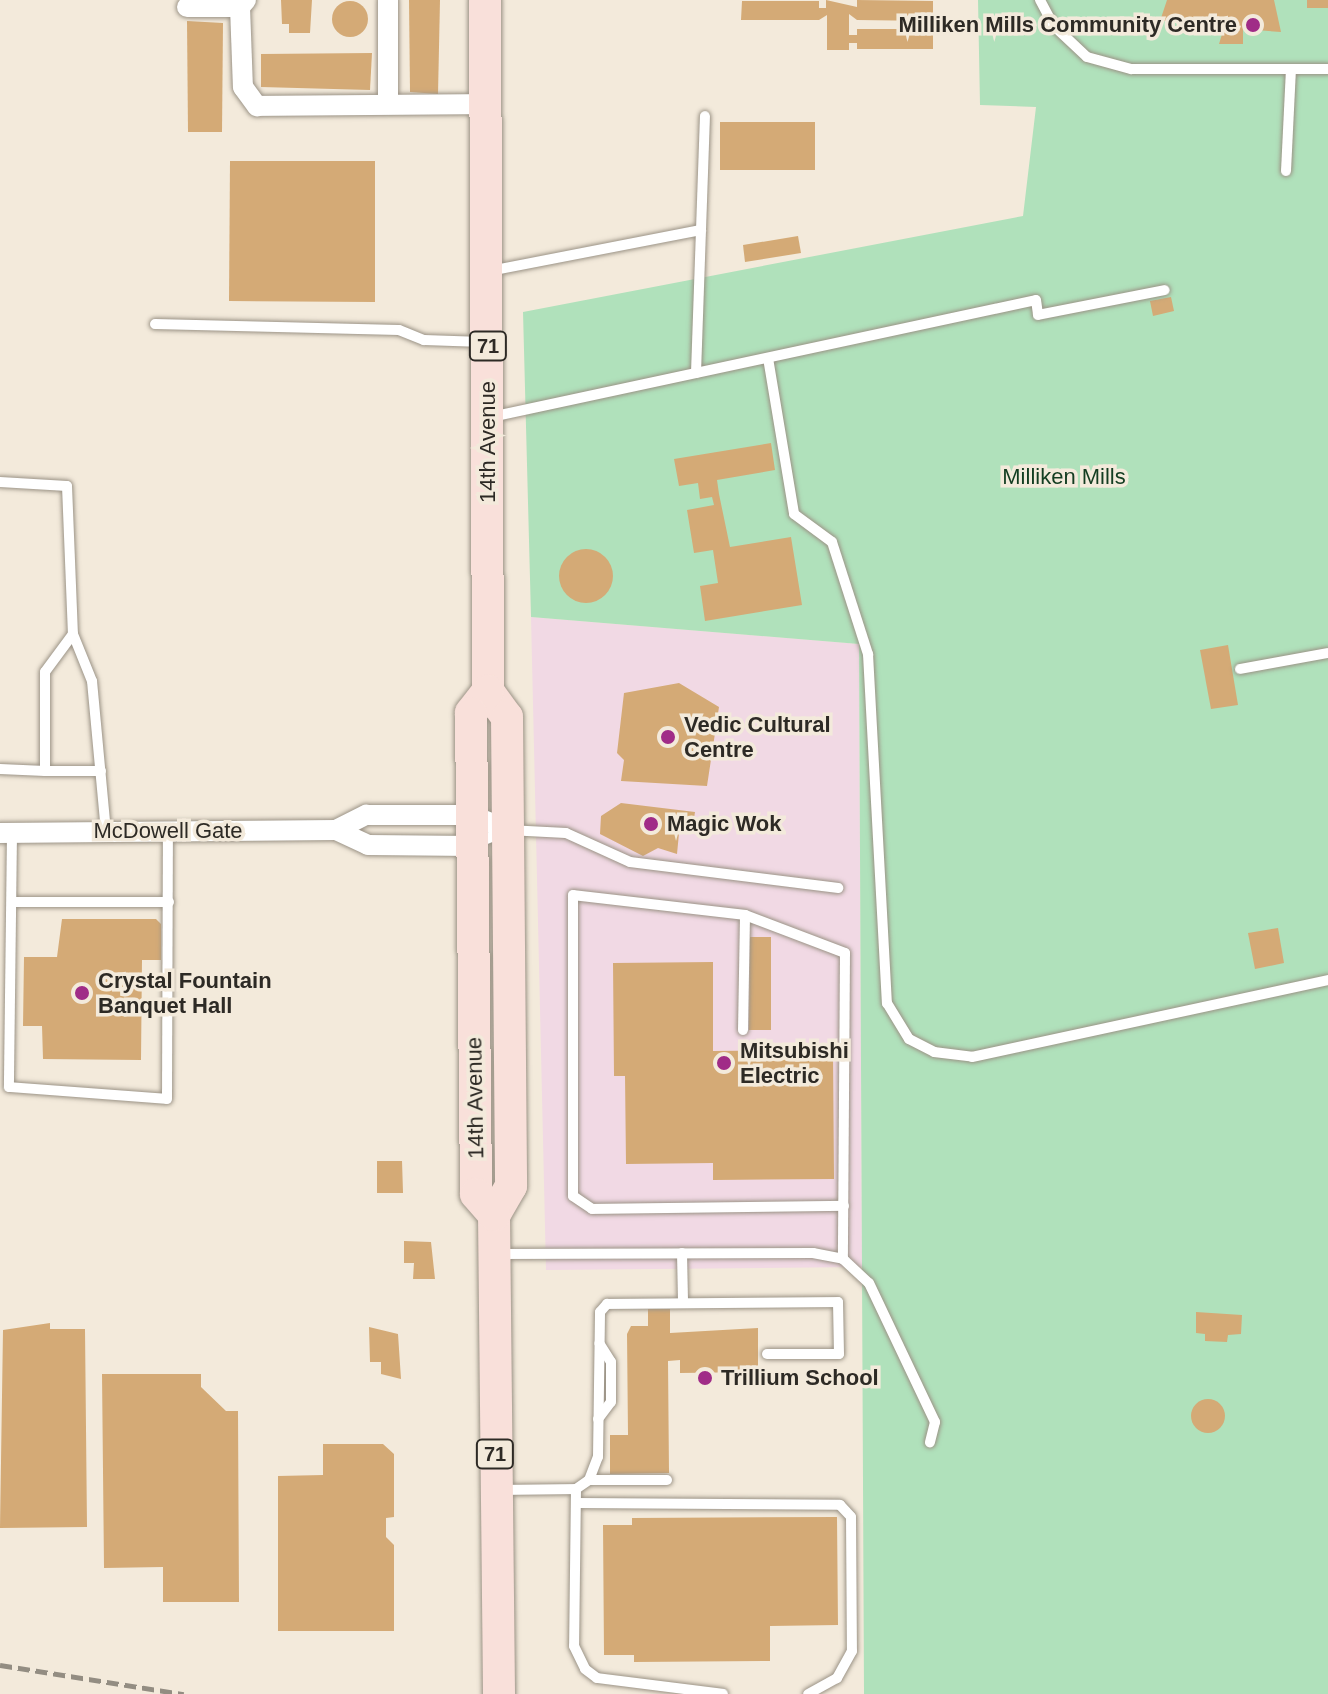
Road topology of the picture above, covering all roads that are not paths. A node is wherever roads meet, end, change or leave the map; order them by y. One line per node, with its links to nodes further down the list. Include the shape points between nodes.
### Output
1 (388, 0): 8 (street)
2 (485, 0): 9 (main road, 14th Avenue / 71)
3 (1040, 0): 6 (lane, via 1054,26 1087,57 1131,69)
4 (243, 4): 5 (street); 8 (street, via 243,87 257,106)
5 (187, 7)
6 (1291, 69): 7 (lane); 11 (lane)
7 (1328, 69)
8 (388, 103): 9 (street)
9 (486, 104): 13 (main road, 14th Avenue / 71)
10 (705, 116): 12 (lane)
11 (1286, 171)
12 (701, 230): 13 (lane); 18 (lane)
13 (488, 271): 16 (main road, 14th Avenue / 71)
14 (1165, 290): 17 (lane, via 1038,315 1036,300)
15 (155, 324): 16 (lane, via 399,330 424,340)
16 (488, 342): 19 (main road, 14th Avenue / 71)
17 (768, 358): 18 (lane); 38 (lane, via 794,514 832,542 868,654 887,1003 909,1039 934,1052 972,1057)
18 (696, 373): 19 (lane)
19 (489, 417): 24 (main road, 14th Avenue / 71)
20 (0, 482): 21 (lane, via 67,486)
21 (73, 634): 26 (lane, via 45,672); 27 (lane, via 92,681)
22 (1328, 653): 23 (lane)
23 (1240, 669)
24 (488, 691): 29 (main road, 14th Avenue / 71, via 471,713); 30 (main road, 14th Avenue / 71, via 507,717)
25 (0, 769): 26 (lane)
26 (45, 771): 27 (lane)
27 (101, 771): 32 (lane)
28 (336, 830): 29 (street, McDowell Gate, via 368,845); 29 (street, McDowell Gate, via 366,815); 31 (street, McDowell Gate)
29 (471, 830): 30 (street, McDowell Gate); 30 (lane); 43 (main road, 14th Avenue / 71, via 476,1194)
30 (508, 830): 34 (lane, via 566,833 630,862); 43 (main road, 14th Avenue / 71, via 511,1186)
31 (168, 831): 32 (street, McDowell Gate); 36 (lane)
32 (106, 832): 33 (street, McDowell Gate)
33 (6, 833): 35 (lane)
34 (838, 888)
35 (13, 902): 36 (lane); 40 (lane)
36 (169, 902): 40 (lane, via 167,1099 9,1087)
37 (745, 915): 41 (lane); 42 (lane, via 845,953); 42 (lane, via 573,895 573,1196 592,1209)
38 (1328, 980)
39 (0, 1017): 40 (lane)
40 (12, 1017)
41 (743, 1030)
42 (844, 1206): 46 (lane)
43 (494, 1215): 45 (main road, 14th Avenue / 71)
44 (682, 1253): 45 (lane); 46 (lane, via 813,1253); 47 (lane)
45 (494, 1254): 53 (main road, 14th Avenue / 71)
46 (843, 1259): 49 (lane, via 876,1297 935,1422)
47 (683, 1301): 48 (lane, via 838,1302 839,1354); 50 (lane, via 607,1304 600,1312 598,1457)
48 (767, 1354)
49 (930, 1442)
50 (589, 1480): 51 (lane); 52 (lane)
51 (667, 1480)
52 (576, 1489): 53 (lane); 54 (lane)
53 (495, 1490): 55 (main road, 14th Avenue / 71)
54 (576, 1503): 56 (lane, via 574,1646 585,1669 597,1678); 57 (lane, via 840,1505 851,1517 852,1651 837,1678)
55 (499, 1694)
56 (723, 1694)
57 (808, 1694)

